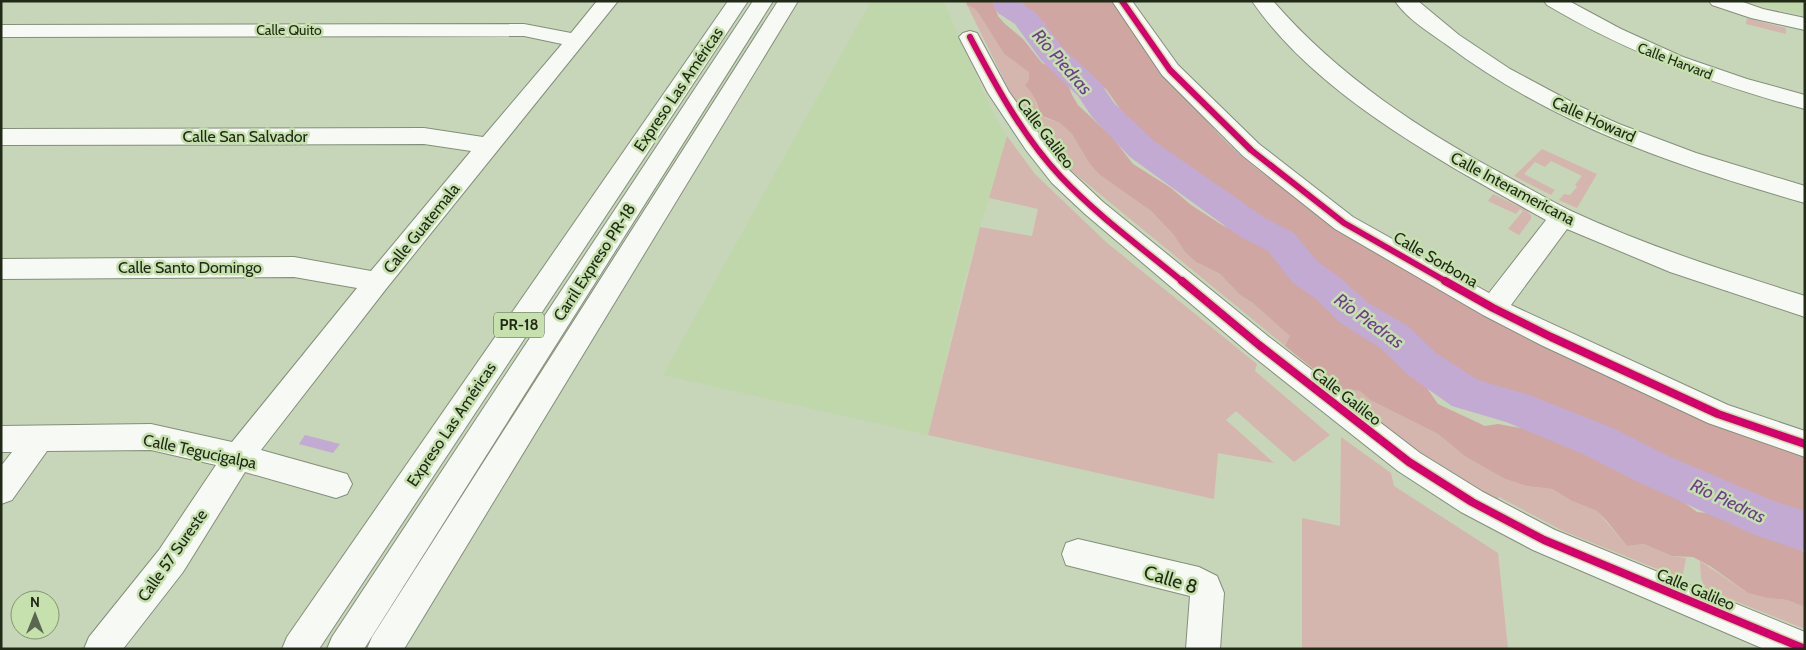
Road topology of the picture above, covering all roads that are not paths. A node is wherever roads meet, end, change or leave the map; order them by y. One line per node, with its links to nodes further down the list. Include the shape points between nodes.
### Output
1 (608, 1): 13 (main road, Calle Guatemala)
2 (738, 1): 32 (main road, Expreso Las Américas / PR-18)
3 (763, 1): 33 (main road, Carril Expreso PR-18)
4 (788, 1): 34 (main road)
5 (1122, 1): 22 (main road, Calle Sorbona, via 1170,70 1250,150 1344,223)
6 (1262, 1): 18 (main road, Calle Interamericana, via 1292,36 1333,74 1388,116)
7 (1405, 1): 17 (main road, Calle Howard, via 1428,22 1502,74 1565,108 1712,167)
8 (1554, 1): 14 (main road, Calle Harvard, via 1614,36 1690,68)
9 (1719, 1): 10 (main road)
10 (1805, 24)
11 (1, 31): 13 (main road, Calle Quito, via 524,30)
12 (970, 37): 30 (main road, Calle Galileo, via 1010,110 1061,177 1251,339 1409,462 1472,502 1544,540)
13 (576, 40): 16 (main road, Calle Guatemala)
14 (1805, 102)
15 (1, 137): 16 (main road, Calle San Salvador, via 424,136)
16 (488, 146): 20 (main road, Calle Guatemala)
17 (1805, 195)
18 (1562, 217): 21 (main road, Calle Interamericana, via 1680,264); 22 (main road)
19 (1, 269): 20 (main road, Calle Santo Domingo, via 294,266)
20 (377, 282): 26 (main road, Calle Guatemala)
21 (1805, 307)
22 (1493, 308): 25 (main road, Calle Sorbona, via 1718,414)
23 (1, 438): 24 (main road, Calle Tegucigalpa)
24 (39, 438): 26 (main road, Calle Tegucigalpa, via 151,437); 28 (main road)
25 (1805, 444)
26 (238, 457): 27 (main road, Calle Tegucigalpa); 31 (main road, Calle 57 Sureste, via 171,562)
27 (336, 484)
28 (1, 490)
29 (1078, 554): 35 (main road, Calle 8, via 1205,587)
30 (1805, 648)
31 (101, 649)
32 (299, 649)
33 (344, 649)
34 (384, 649)
35 (1203, 649)

